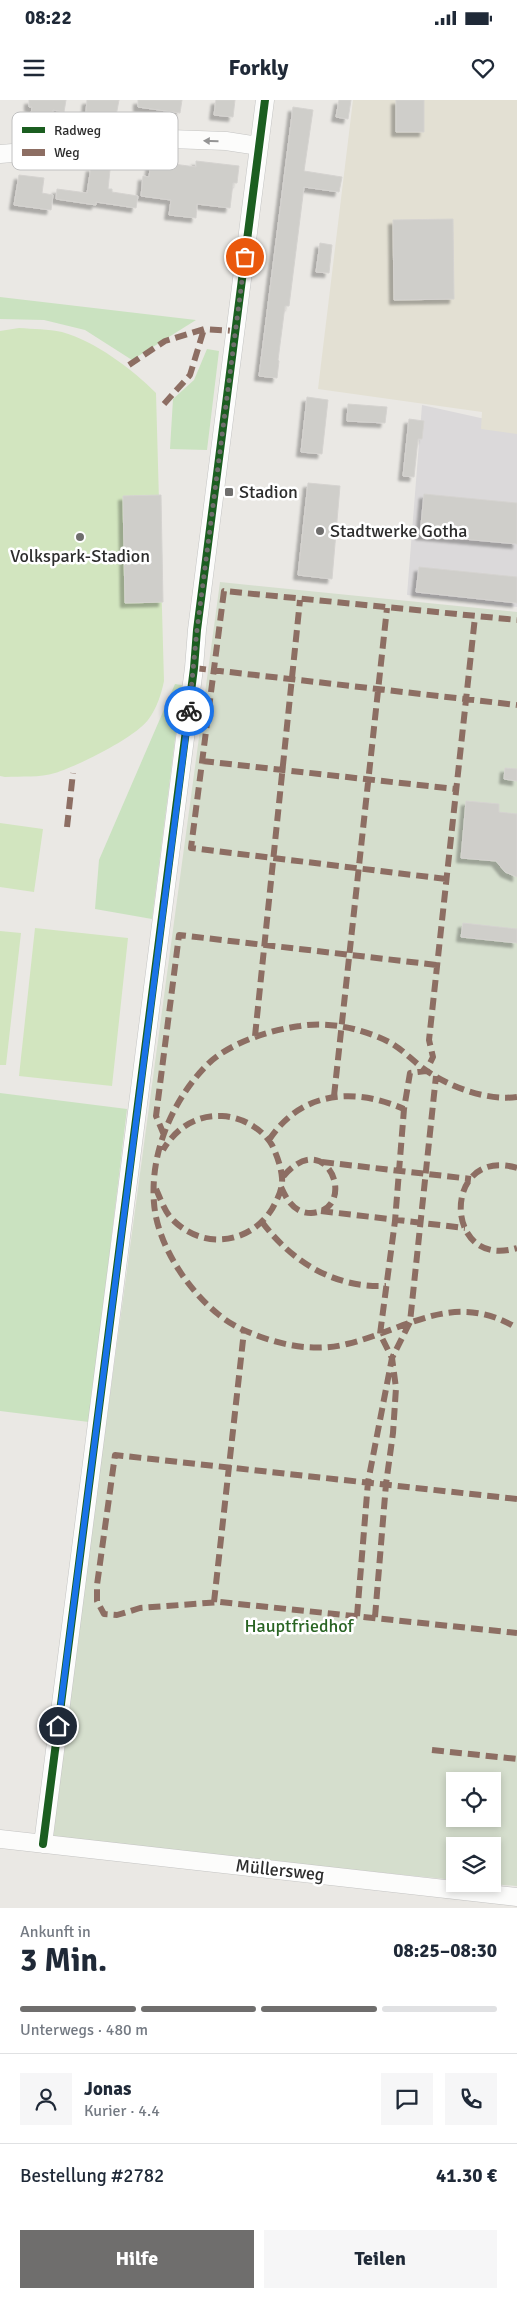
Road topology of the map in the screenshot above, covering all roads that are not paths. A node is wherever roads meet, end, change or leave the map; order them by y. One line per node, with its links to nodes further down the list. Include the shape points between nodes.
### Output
1 (265, 100): 3 (street)
2 (178, 139): 3 (street, one-way to 2)
3 (259, 146): 5 (street)
4 (0, 1839): 5 (street, Müllersweg)
5 (43, 1844): 6 (street, Müllersweg)
6 (517, 1897)

